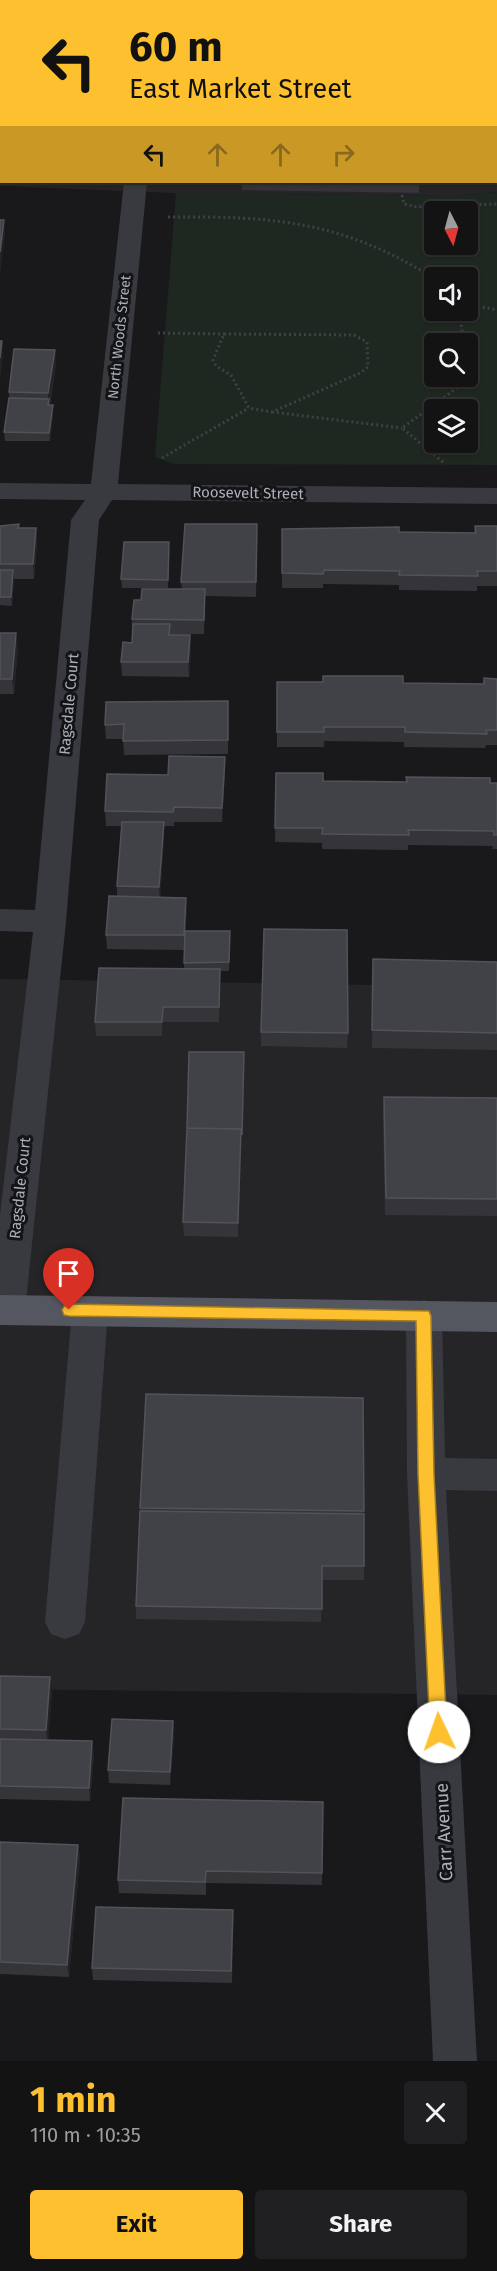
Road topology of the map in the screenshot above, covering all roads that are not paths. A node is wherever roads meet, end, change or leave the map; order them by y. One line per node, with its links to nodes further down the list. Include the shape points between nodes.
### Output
1 (135, 183): 3 (street, North Woods Street)
2 (0, 491): 3 (street, Roosevelt Street)
3 (104, 492): 4 (street, Roosevelt Street); 6 (street, Ragsdale Court, via 85,520)
4 (497, 495)
5 (0, 920): 6 (street)
6 (50, 922): 7 (street, Ragsdale Court)
7 (4, 1310): 8 (main road)
8 (90, 1311): 9 (main road); 13 (street)
9 (424, 1316): 10 (main road); 11 (street, Carr Avenue)
10 (497, 1317)
11 (426, 1474): 12 (street); 14 (street, Carr Avenue)
12 (497, 1475)
13 (65, 1622)
14 (455, 2061)

